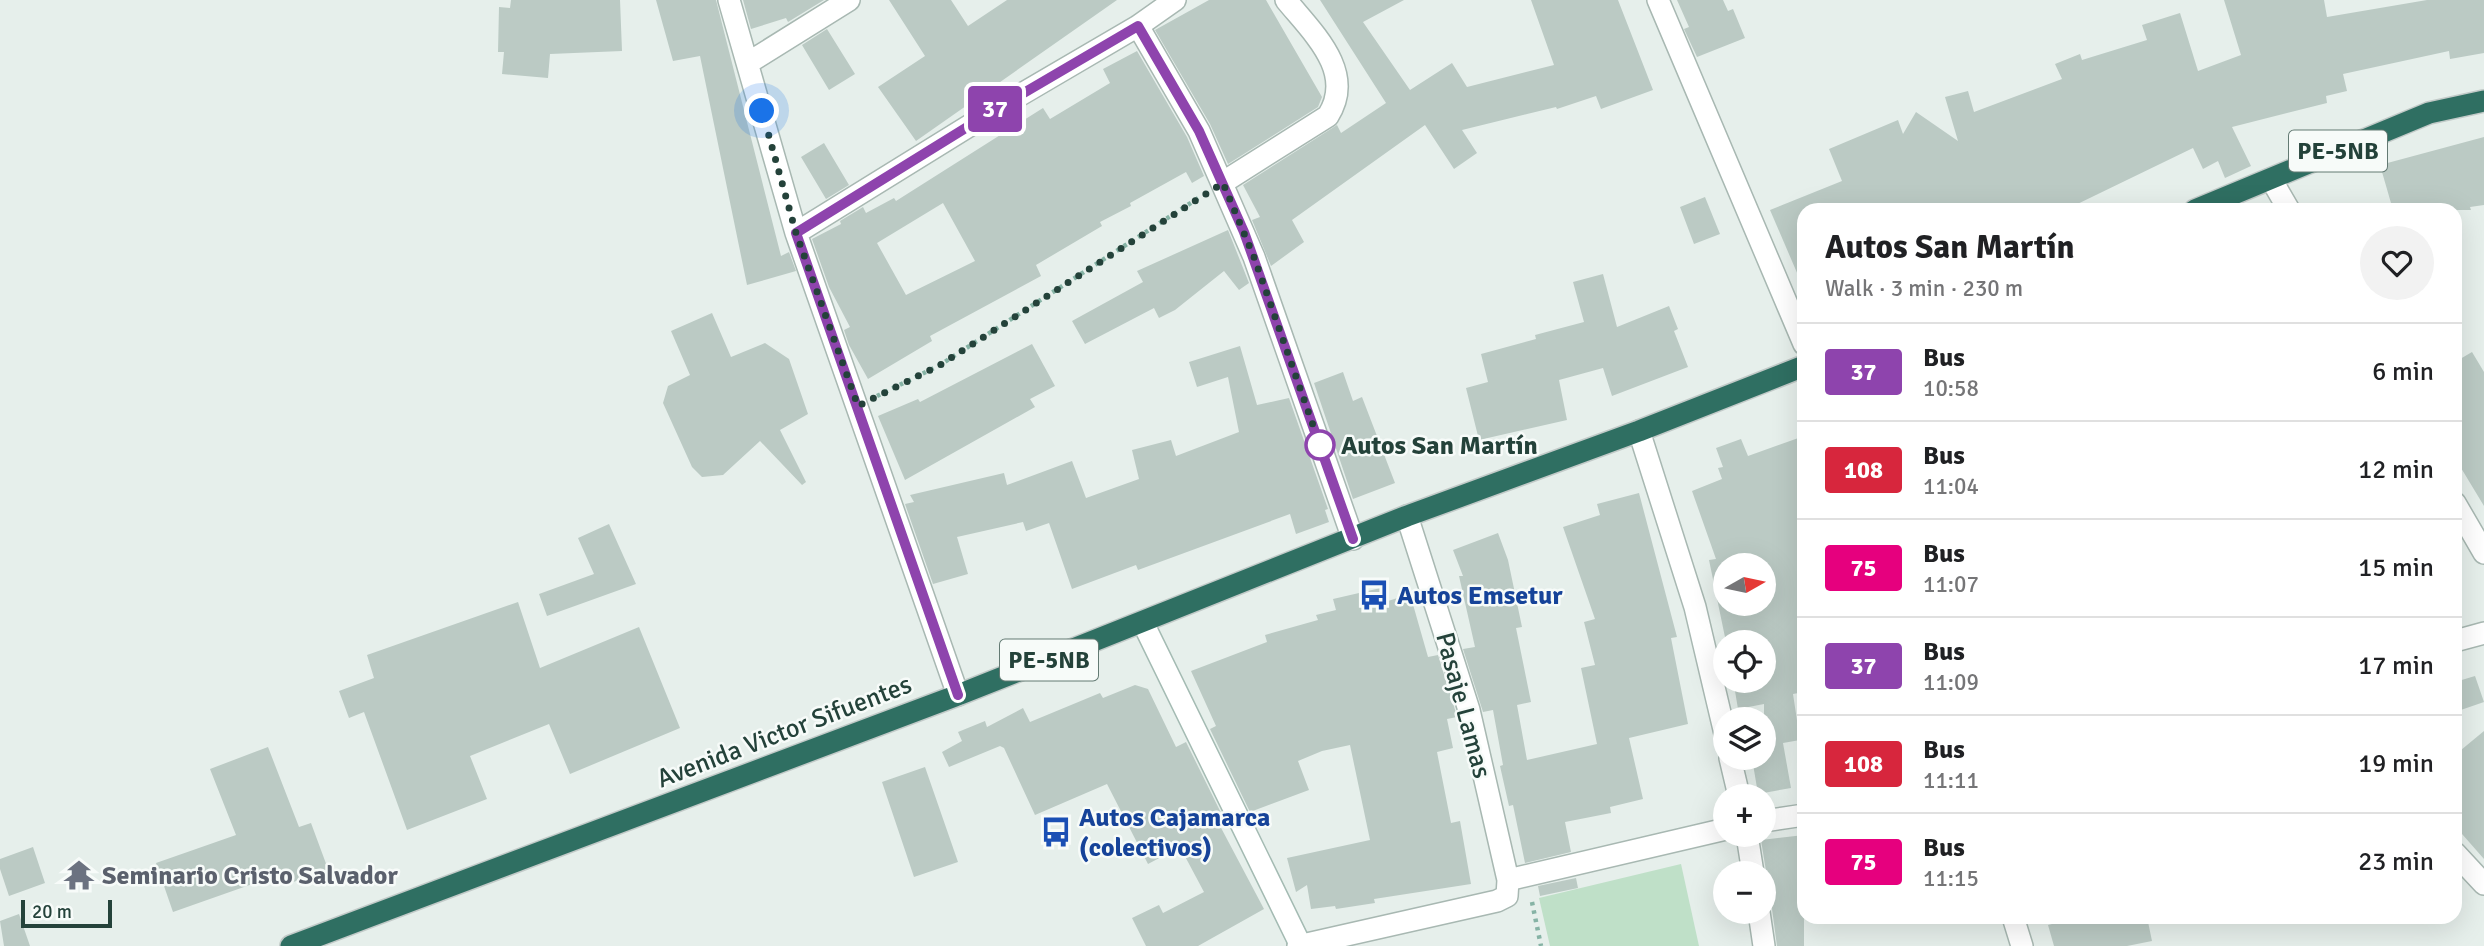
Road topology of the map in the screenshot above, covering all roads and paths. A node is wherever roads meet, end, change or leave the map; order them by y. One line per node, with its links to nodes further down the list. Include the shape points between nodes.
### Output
1 (729, 0): 7 (street)
2 (849, 0): 7 (street)
3 (1175, 0): 6 (street)
4 (1286, 0): 10 (street, via 1321,42 1337,71 1334,107 1328,116)
5 (1658, 0): 14 (street)
6 (1138, 26): 10 (street, via 1180,96); 13 (street)
7 (748, 62): 13 (street)
8 (2484, 101): 9 (highway, PE-5NB, via 2429,113)
9 (2271, 179): 11 (highway, PE-5NB); 12 (street)
10 (1223, 183): 16 (path, via 940,365); 20 (street, via 1254,257)
11 (2212, 203)
12 (2285, 203)
13 (796, 233): 16 (street)
14 (1797, 328)
15 (1797, 369): 17 (highway, Avenida Victor Sifuentes / PE-5NB)
16 (858, 406): 25 (street)
17 (1639, 431): 19 (highway, Avenida Victor Sifuentes / PE-5NB); 26 (street, via 1695,607)
18 (2462, 515): 21 (street)
19 (1407, 516): 20 (highway, Avenida Victor Sifuentes / PE-5NB); 31 (street, Pasaje Lamas, via 1469,710)
20 (1353, 539): 22 (highway, Avenida Victor Sifuentes / PE-5NB)
21 (2484, 553)
22 (1143, 623): 25 (highway, Avenida Victor Sifuentes / PE-5NB); 36 (street)
23 (2484, 633): 24 (street)
24 (2462, 639)
25 (958, 695): 35 (highway, Avenida Victor Sifuentes / PE-5NB)
26 (1719, 707)
27 (1797, 816): 28 (street)
28 (1776, 819)
29 (1713, 832): 31 (street)
30 (2462, 860): 32 (street)
31 (1513, 884): 36 (street, via 1497,901); 37 (path)
32 (2484, 884)
33 (1761, 924): 38 (street)
34 (2015, 924): 39 (street)
35 (290, 946)
36 (1300, 946)
37 (1541, 946)
38 (1764, 946)
39 (2022, 946)

